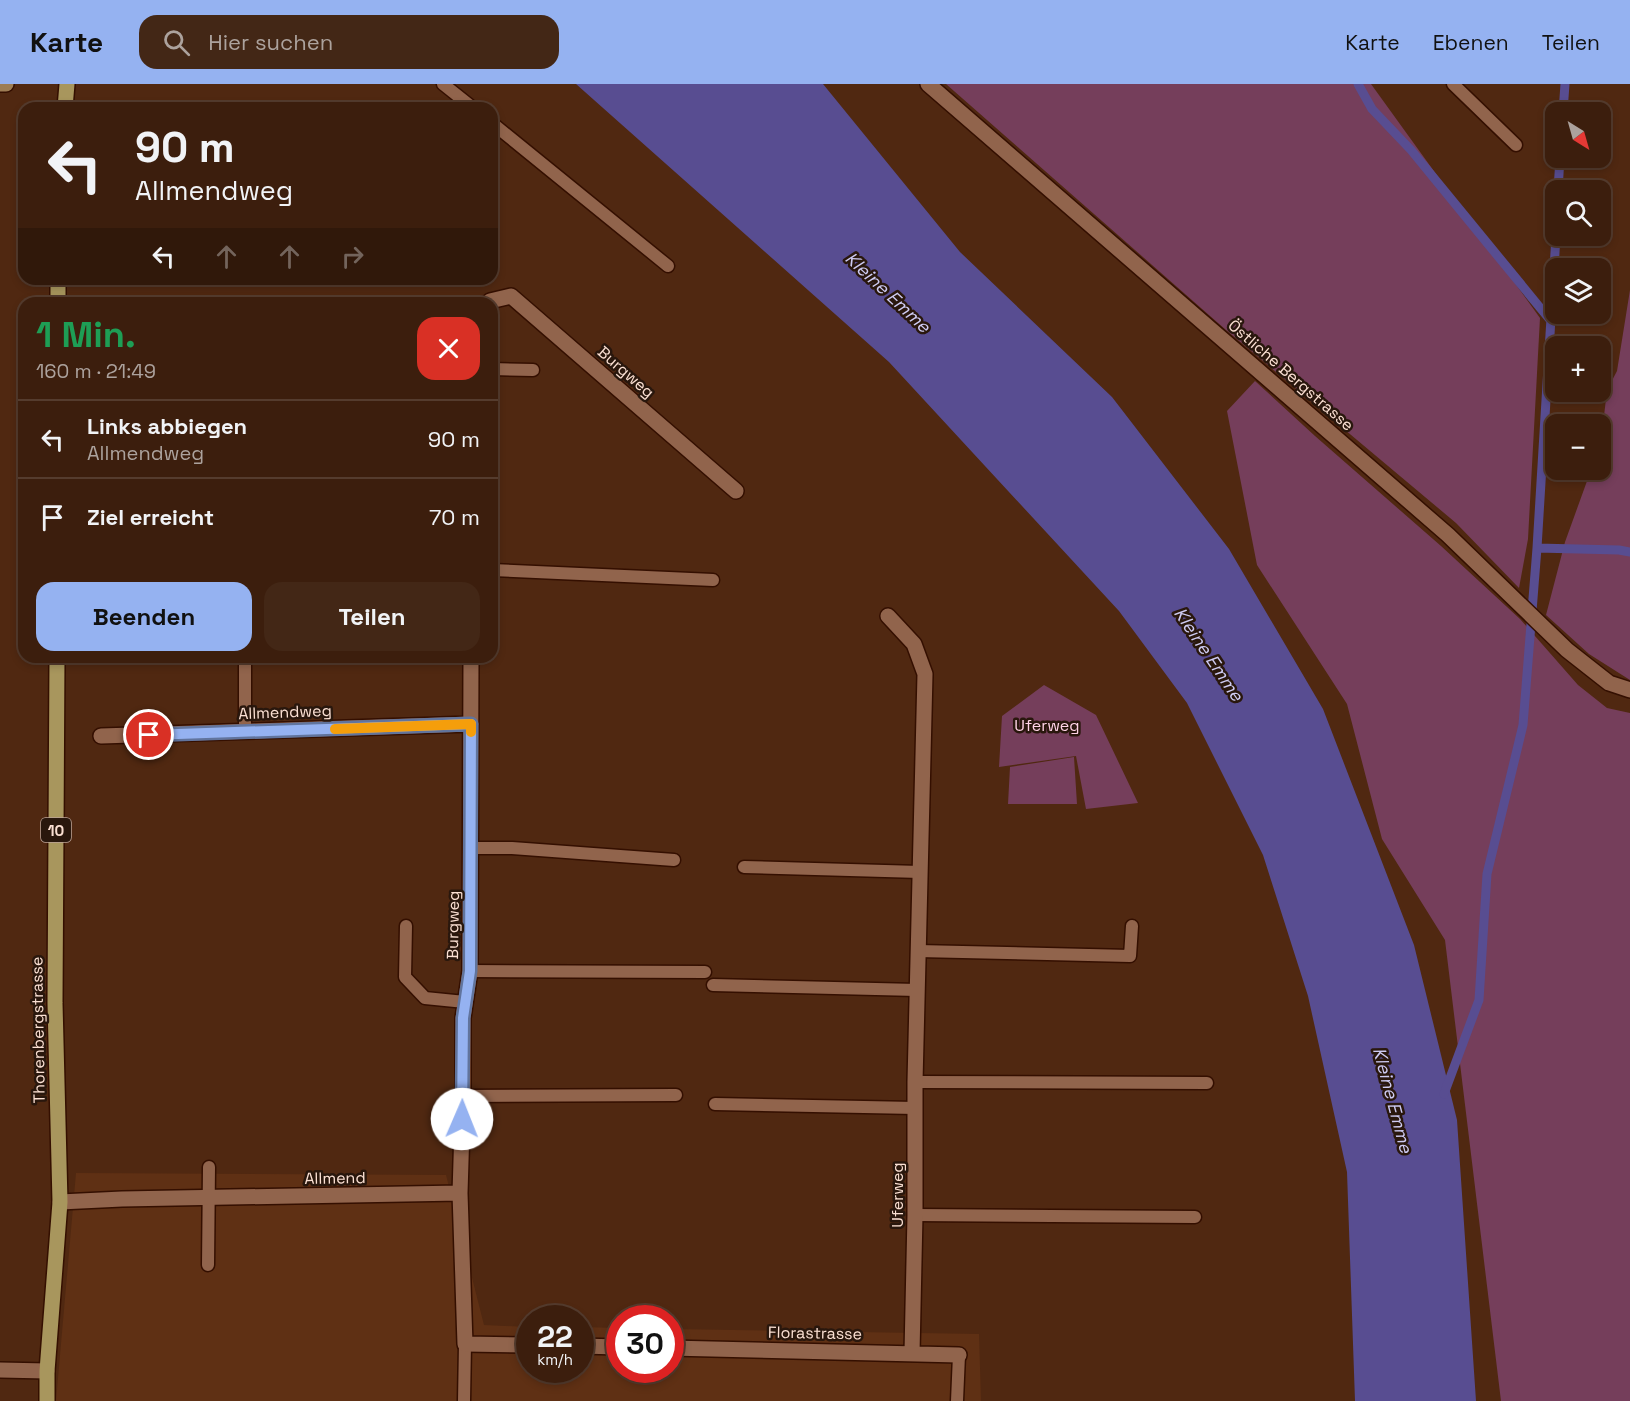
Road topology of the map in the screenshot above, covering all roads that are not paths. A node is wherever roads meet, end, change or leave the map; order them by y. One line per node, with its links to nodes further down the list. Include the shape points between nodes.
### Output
1 (0, 84): 2 (street)
2 (6, 84)
3 (67, 84): 7 (main road)
4 (443, 84): 8 (lane)
5 (928, 84): 22 (street, Östliche Bergstrasse, via 1448,535 1567,650 1609,683)
6 (1453, 84): 10 (lane)
7 (66, 102)
8 (466, 102)
9 (498, 128): 11 (lane)
10 (1516, 145)
11 (669, 266)
12 (498, 299): 15 (street, Burgweg, via 511,296)
13 (498, 369): 14 (lane)
14 (533, 370)
15 (736, 491)
16 (498, 570): 17 (lane)
17 (713, 580)
18 (888, 616): 29 (street, Uferweg, via 914,644 925,674)
19 (57, 663): 47 (main road, Thorenbergstrasse / 10, via 55,1004)
20 (244, 663): 24 (lane)
21 (471, 663): 23 (street, Burgweg)
22 (1630, 690)
23 (471, 724): 24 (street, Allmendweg); 26 (street, Burgweg)
24 (245, 731): 25 (street, Allmendweg)
25 (101, 736)
26 (471, 848): 27 (lane); 33 (street, Burgweg)
27 (674, 860)
28 (744, 867): 29 (lane)
29 (920, 872): 32 (street, Uferweg)
30 (406, 926): 37 (lane, via 405,977 425,998)
31 (1132, 926): 32 (lane, via 1130,957)
32 (918, 951): 36 (street, Uferweg)
33 (470, 971): 34 (lane); 37 (street, Burgweg)
34 (705, 972)
35 (713, 984): 36 (lane)
36 (917, 990): 38 (street, Uferweg)
37 (465, 1002): 41 (street, Burgweg)
38 (915, 1082): 39 (lane); 43 (street, Uferweg)
39 (1207, 1083)
40 (676, 1095): 41 (lane)
41 (463, 1096): 45 (street, Burgweg)
42 (715, 1104): 43 (lane)
43 (915, 1107): 48 (street, Uferweg)
44 (209, 1167): 46 (lane)
45 (460, 1193): 46 (street, Allmend); 51 (street)
46 (209, 1198): 47 (street, Allmend); 50 (lane)
47 (60, 1202): 57 (main road, Thorenbergstrasse / 10)
48 (915, 1215): 49 (lane); 54 (street, Uferweg)
49 (1195, 1217)
50 (208, 1265)
51 (465, 1344): 52 (street); 59 (lane)
52 (516, 1345)
53 (684, 1348): 54 (street, Florastrasse)
54 (912, 1353): 55 (street, Florastrasse)
55 (959, 1355): 60 (lane)
56 (0, 1370): 57 (street)
57 (47, 1371): 58 (main road, Thorenbergstrasse / 10)
58 (47, 1401)
59 (464, 1401)
60 (957, 1401)

